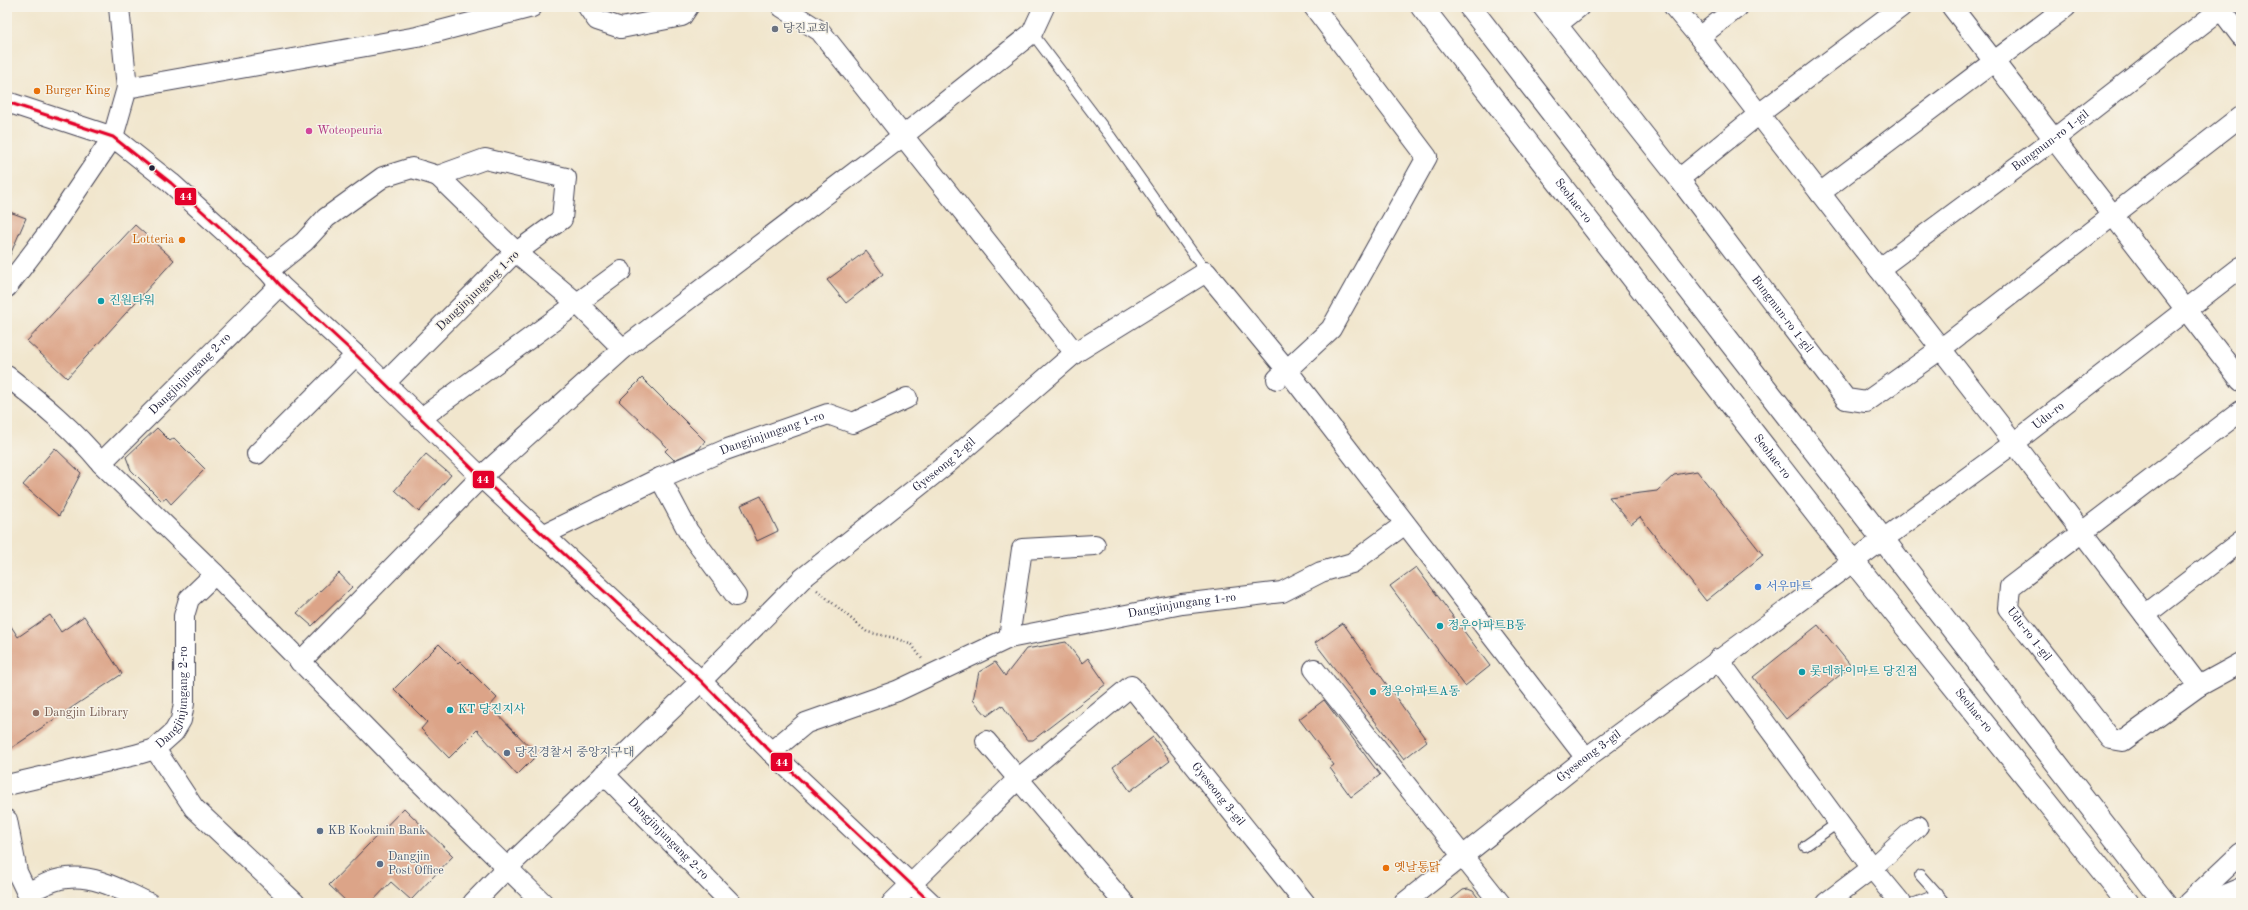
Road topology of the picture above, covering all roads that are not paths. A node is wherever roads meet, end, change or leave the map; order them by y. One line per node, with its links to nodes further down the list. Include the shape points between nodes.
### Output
1 (119, 7): 23 (street)
2 (532, 7): 23 (street, via 417,37)
3 (588, 7): 4 (street, via 597,20 620,28 682,16)
4 (688, 7)
5 (782, 7): 27 (street, via 820,31)
6 (1044, 7): 19 (street)
7 (1314, 7): 47 (street, via 1427,157 1331,329)
8 (1422, 7): 65 (main road, Seohae-ro)
9 (1470, 7): 62 (main road)
10 (1543, 7): 18 (street, Bungmun-ro 1-gil)
11 (1579, 7): 18 (street)
12 (1674, 7): 21 (street)
13 (1738, 7): 21 (street)
14 (1900, 7): 25 (street)
15 (1952, 7): 22 (street)
16 (2066, 7): 22 (street)
17 (2220, 8): 20 (street); 29 (street, Bungmun-ro 1-gil)
18 (1558, 24): 31 (street, Bungmun-ro 1-gil)
19 (1032, 32): 27 (street); 38 (lane, via 1110,136)
20 (2241, 36)
21 (1699, 37): 25 (street)
22 (1994, 62): 29 (street); 32 (street)
23 (127, 88): 28 (street)
24 (7, 102): 28 (street)
25 (1759, 114): 31 (street); 32 (street)
26 (2241, 116): 33 (street, Bungmun-ro 1-gil)
27 (904, 135): 43 (street); 45 (street)
28 (113, 137): 39 (street, via 171,183); 40 (street, via 48,233)
29 (2054, 139): 33 (street); 36 (street, Bungmun-ro 1-gil)
30 (438, 176): 34 (street); 34 (street, Dangjinjungang 1-ro, via 485,159 566,178 562,219); 39 (street, via 412,168 383,177 326,218)
31 (1679, 179): 44 (street, Bungmun-ro 1-gil, via 1846,399 1866,402)
32 (1820, 193): 36 (street)
33 (2112, 215): 42 (street); 44 (street, Bungmun-ro 1-gil)
34 (516, 252): 41 (street); 50 (street, Dangjinjungang 1-ro)
35 (2241, 267): 42 (street, Udu-ro)
36 (1879, 269): 44 (street)
37 (621, 271): 41 (street)
38 (1206, 272): 45 (street, Gyeseong 2-gil); 47 (street)
39 (274, 278): 46 (street); 56 (street, Dangjinjungang 2-ro)
40 (7, 287)
41 (578, 304): 43 (street); 53 (street)
42 (2186, 309): 49 (street); 54 (street, Udu-ro)
43 (623, 349): 57 (street)
44 (1941, 349): 54 (street)
45 (1075, 353): 74 (street, Gyeseong 2-gil, via 948,463 803,578)
46 (356, 355): 50 (street); 55 (street)
47 (1282, 375): 59 (street)
48 (7, 376): 56 (street, via 41,402)
49 (2241, 381)
50 (384, 384): 53 (street)
51 (907, 398): 58 (street, Dangjinjungang 1-ro, via 853,423 828,414 725,450)
52 (2241, 411): 60 (street, Udu-ro 1-gil)
53 (420, 419): 57 (street)
54 (2014, 443): 60 (street); 62 (street, Udu-ro)
55 (257, 454)
56 (101, 463): 66 (street)
57 (481, 477): 61 (street); 71 (street)
58 (660, 478): 61 (street, Dangjinjungang 1-ro, via 602,504); 67 (street, via 688,531)
59 (1405, 524): 69 (street, Dangjinjungang 1-ro, via 1352,563 1321,572 1282,592 1182,604); 79 (street)
60 (2083, 532): 68 (street); 75 (street, Udu-ro 1-gil, via 2010,587 2008,608 2111,739 2123,741)
61 (543, 535): 74 (street)
62 (1882, 540): 65 (street, Udu-ro); 112 (main road)
63 (2241, 541): 68 (street)
64 (1095, 545): 69 (street, via 1022,548)
65 (1853, 561): 70 (street, Gyeseong 3-gil); 111 (main road, Seohae-ro)
66 (215, 574): 71 (street); 77 (street, Dangjinjungang 2-ro, via 190,599 186,610 184,703 181,720 174,732)
67 (736, 596)
68 (2145, 615): 75 (street)
69 (1009, 638): 78 (street, Dangjinjungang 1-ro, via 897,691 806,723)
70 (1718, 659): 79 (street, Gyeseong 3-gil); 84 (street)
71 (300, 662): 89 (street)
72 (2241, 662): 75 (street)
73 (1314, 668): 88 (street)
74 (701, 681): 78 (street); 80 (street)
75 (2199, 686)
76 (986, 741): 81 (street)
77 (155, 748): 82 (street, Dangjinjungang 2-ro); 97 (street, via 194,808)
78 (771, 752): 93 (street)
79 (1586, 758): 88 (street, Gyeseong 3-gil)
80 (604, 774): 89 (street); 100 (street, Dangjinjungang 2-ro)
81 (1018, 779): 93 (street); 103 (street); 104 (street, Gyeseong 3-gil, via 1131,686)
82 (7, 785)
83 (7, 820): 92 (street)
84 (1839, 822): 86 (lane); 90 (street)
85 (1918, 826): 90 (street)
86 (1805, 846)
87 (2241, 853): 113 (street)
88 (1462, 856): 105 (street, Gyeseong 3-gil); 106 (street)
89 (507, 868): 98 (street); 99 (street)
90 (1872, 868): 107 (street); 108 (street)
91 (1920, 875): 95 (lane)
92 (12, 877): 96 (street, via 28,893 52,882 81,878 100,881)
93 (912, 884): 101 (street); 102 (street)
94 (2241, 888): 114 (street)
95 (1938, 894): 109 (lane); 110 (lane)
96 (149, 903)
97 (295, 903)
98 (473, 903)
99 (543, 903)
100 (731, 903)
101 (892, 903)
102 (931, 903)
103 (1124, 903)
104 (1305, 903)
105 (1404, 903)
106 (1500, 903)
107 (1826, 903)
108 (1901, 903)
109 (1916, 903)
110 (1945, 903)
111 (2128, 903)
112 (2165, 903)
113 (2188, 903)
114 (2205, 903)

